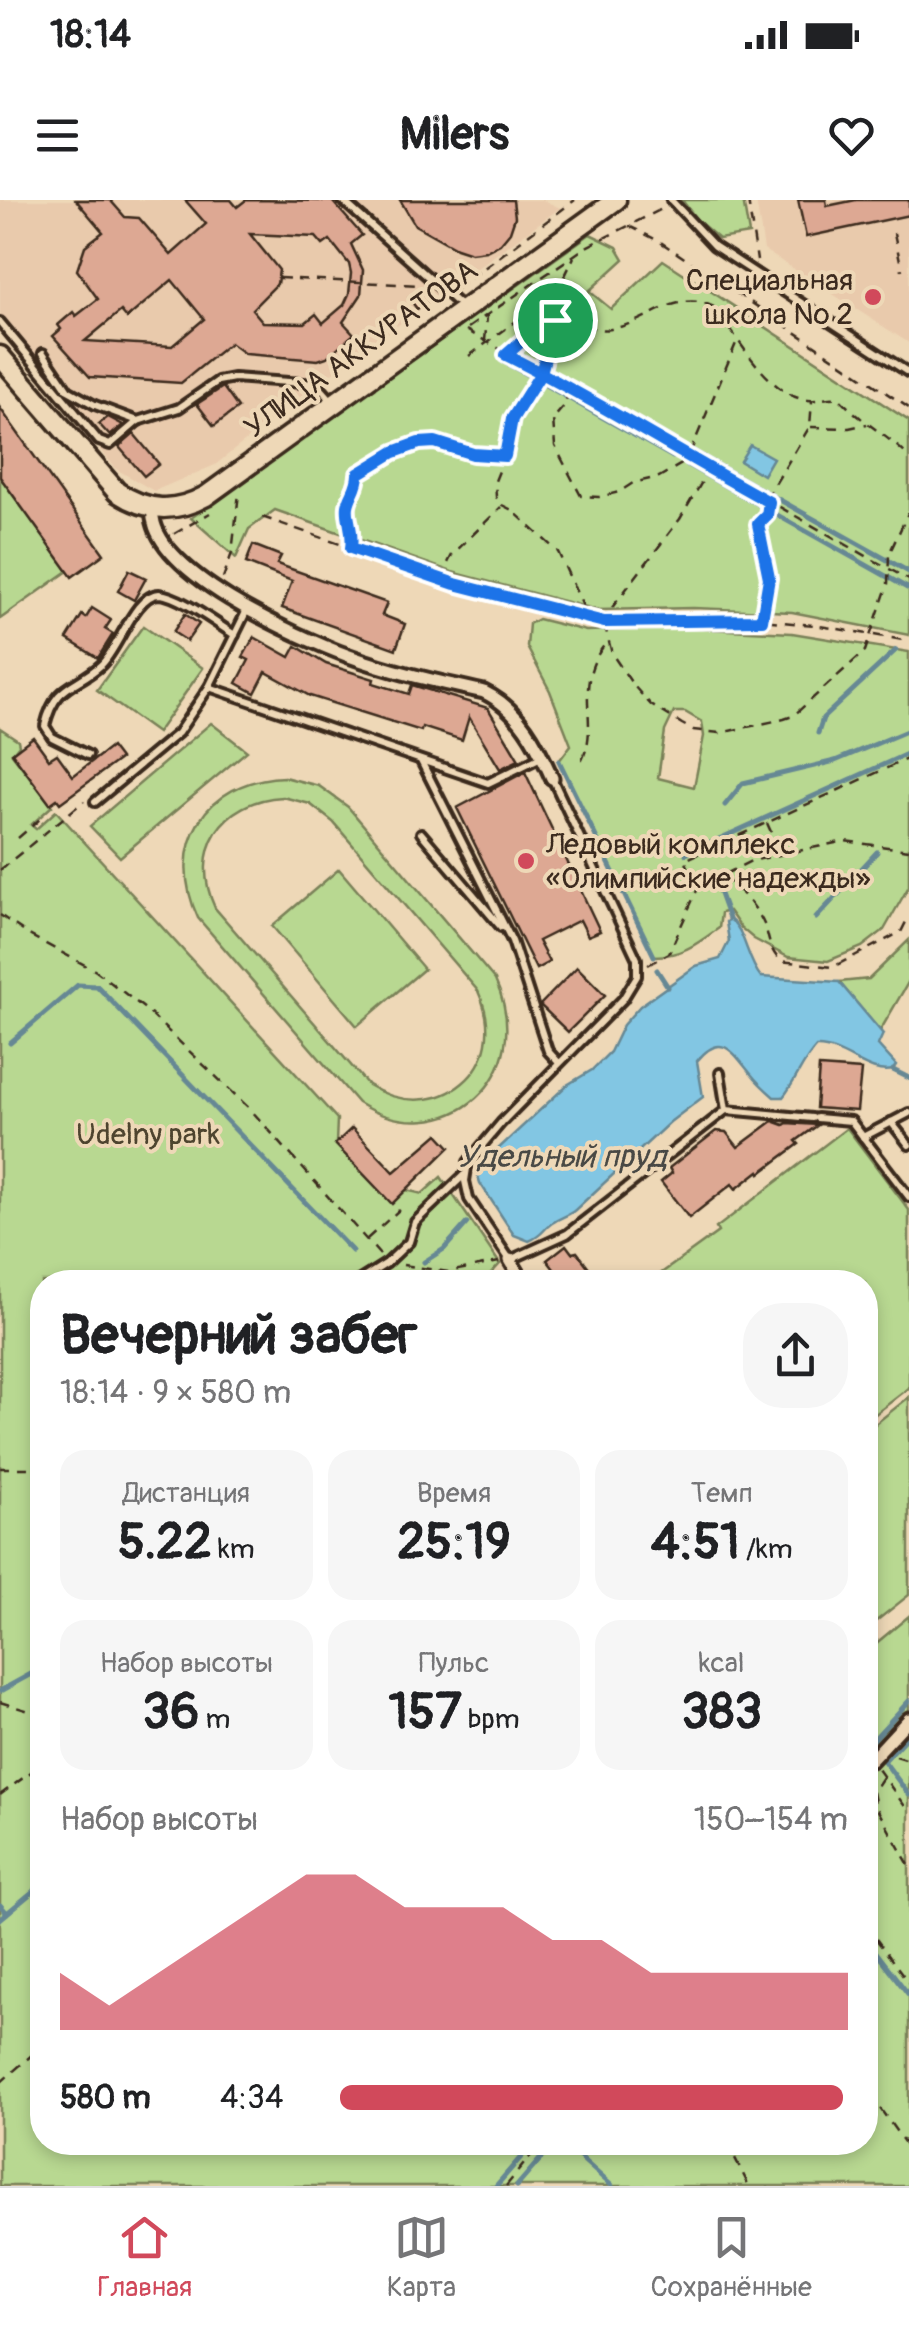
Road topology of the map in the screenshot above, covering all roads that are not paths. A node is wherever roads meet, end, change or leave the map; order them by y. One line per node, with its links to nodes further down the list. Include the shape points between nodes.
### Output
1 (342, 200): 4 (lane)
2 (616, 200): 4 (street, УЛИЦА АККУРАТОВА)
3 (670, 203): 8 (lane, via 714,246)
4 (464, 308): 9 (street, УЛИЦА АККУРАТОВА)
5 (0, 322): 10 (lane, via 99,441 110,445)
6 (43, 353): 10 (lane, via 68,390)
7 (0, 356): 11 (street, УЛИЦА АККУРАТОВА, via 107,484)
8 (909, 373)
9 (334, 403): 10 (lane, via 316,384 234,378 218,380 179,408); 11 (street, УЛИЦА АККУРАТОВА, via 206,496 180,508)
10 (138, 420)
11 (154, 508): 12 (street, via 154,527 170,550)
12 (248, 609): 13 (lane); 16 (street, via 350,656 484,692 514,712)
13 (235, 635): 14 (lane); 15 (lane, via 174,598 151,596 102,665 69,684 48,711 45,726 52,737)
14 (209, 687): 17 (lane); 19 (lane, via 178,733)
15 (88, 754)
16 (542, 756): 17 (lane, via 488,783); 18 (street)
17 (421, 760): 21 (lane)
18 (552, 778): 22 (lane, via 639,971 623,998)
19 (96, 802)
20 (421, 833): 21 (lane)
21 (510, 938): 22 (lane, via 548,1051)
22 (560, 1063): 29 (lane, via 470,1156)
23 (720, 1073): 24 (lane)
24 (726, 1110): 27 (lane, via 851,1122); 31 (lane, via 567,1234)
25 (909, 1113): 26 (lane)
26 (891, 1122): 27 (lane); 28 (lane)
27 (863, 1137): 30 (lane)
28 (909, 1144)
29 (465, 1174): 31 (lane, via 469,1199); 32 (lane, via 415,1222 409,1242)
30 (909, 1197)
31 (510, 1260): 33 (street)
32 (376, 1270)
33 (516, 1270)
34 (909, 1719): 35 (street)
35 (878, 1747)

